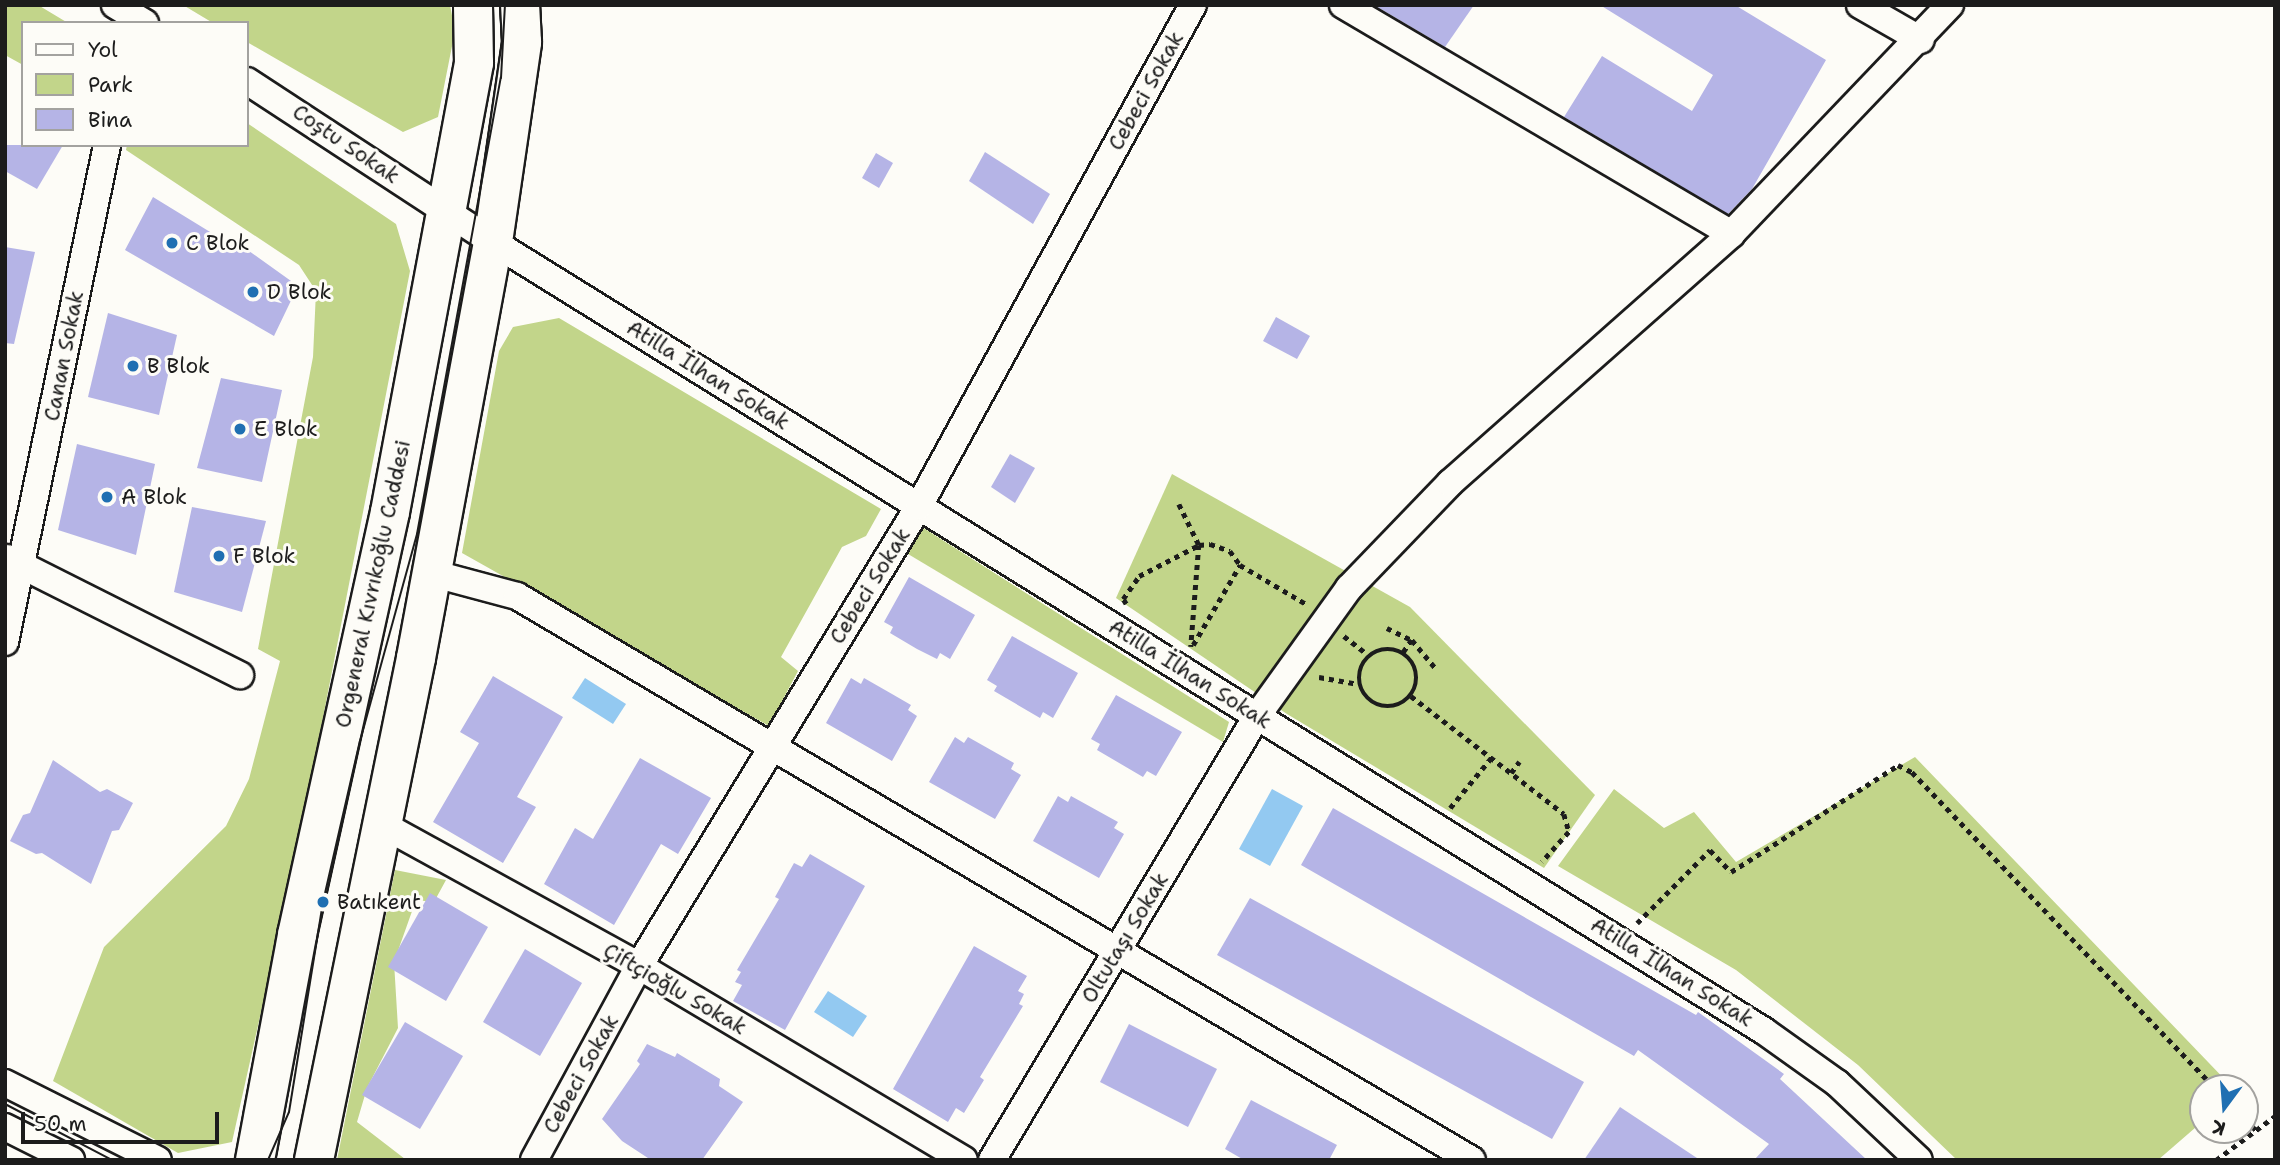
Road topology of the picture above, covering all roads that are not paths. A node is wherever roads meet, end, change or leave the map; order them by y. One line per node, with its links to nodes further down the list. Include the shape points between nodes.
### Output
1 (473, 5): 10 (main road, Orgeneral Kıvrıkoğlu Caddesi, via 474,63)
2 (520, 5): 12 (main road, via 522,42)
3 (1193, 5): 13 (street, Cebeci Sokak)
4 (1343, 5): 11 (street)
5 (1860, 5): 7 (street)
6 (1950, 5): 7 (street, Oltutaşı Sokak)
7 (1921, 40): 11 (street, Oltutaşı Sokak)
8 (248, 82): 10 (street, Coştu Sokak)
9 (107, 147): 14 (street, Canan Sokak)
10 (444, 209): 12 (street, Atilla İlhan Sokak); 27 (main road, Orgeneral Kıvrıkoğlu Caddesi, via 390,512 296,935)
11 (1731, 234): 18 (street, Oltutaşı Sokak, via 1450,483 1349,588)
12 (493, 242): 13 (street, Atilla İlhan Sokak); 15 (main road)
13 (919, 506): 18 (street, Atilla İlhan Sokak); 19 (street, Cebeci Sokak)
14 (13, 562): 16 (street, Canan Sokak); 17 (street)
15 (432, 573): 19 (street, via 517,596); 20 (main road)
16 (5, 642)
17 (240, 675)
18 (1257, 716): 21 (street, Oltutaşı Sokak); 33 (street, Atilla İlhan Sokak, via 1620,939 1837,1083)
19 (772, 743): 21 (street); 22 (street, Cebeci Sokak)
20 (383, 825): 22 (street, Çiftçioğlu Sokak); 28 (main road)
21 (1118, 949): 31 (street, Oltutaşı Sokak); 32 (street)
22 (639, 967): 29 (street, Cebeci Sokak); 30 (street, Çiftçioğlu Sokak)
23 (5, 1083): 26 (street)
24 (5, 1127): 25 (street)
25 (71, 1160)
26 (158, 1160)
27 (256, 1160)
28 (314, 1160)
29 (534, 1160)
30 (964, 1160)
31 (992, 1160)
32 (1472, 1160)
33 (1919, 1160)

